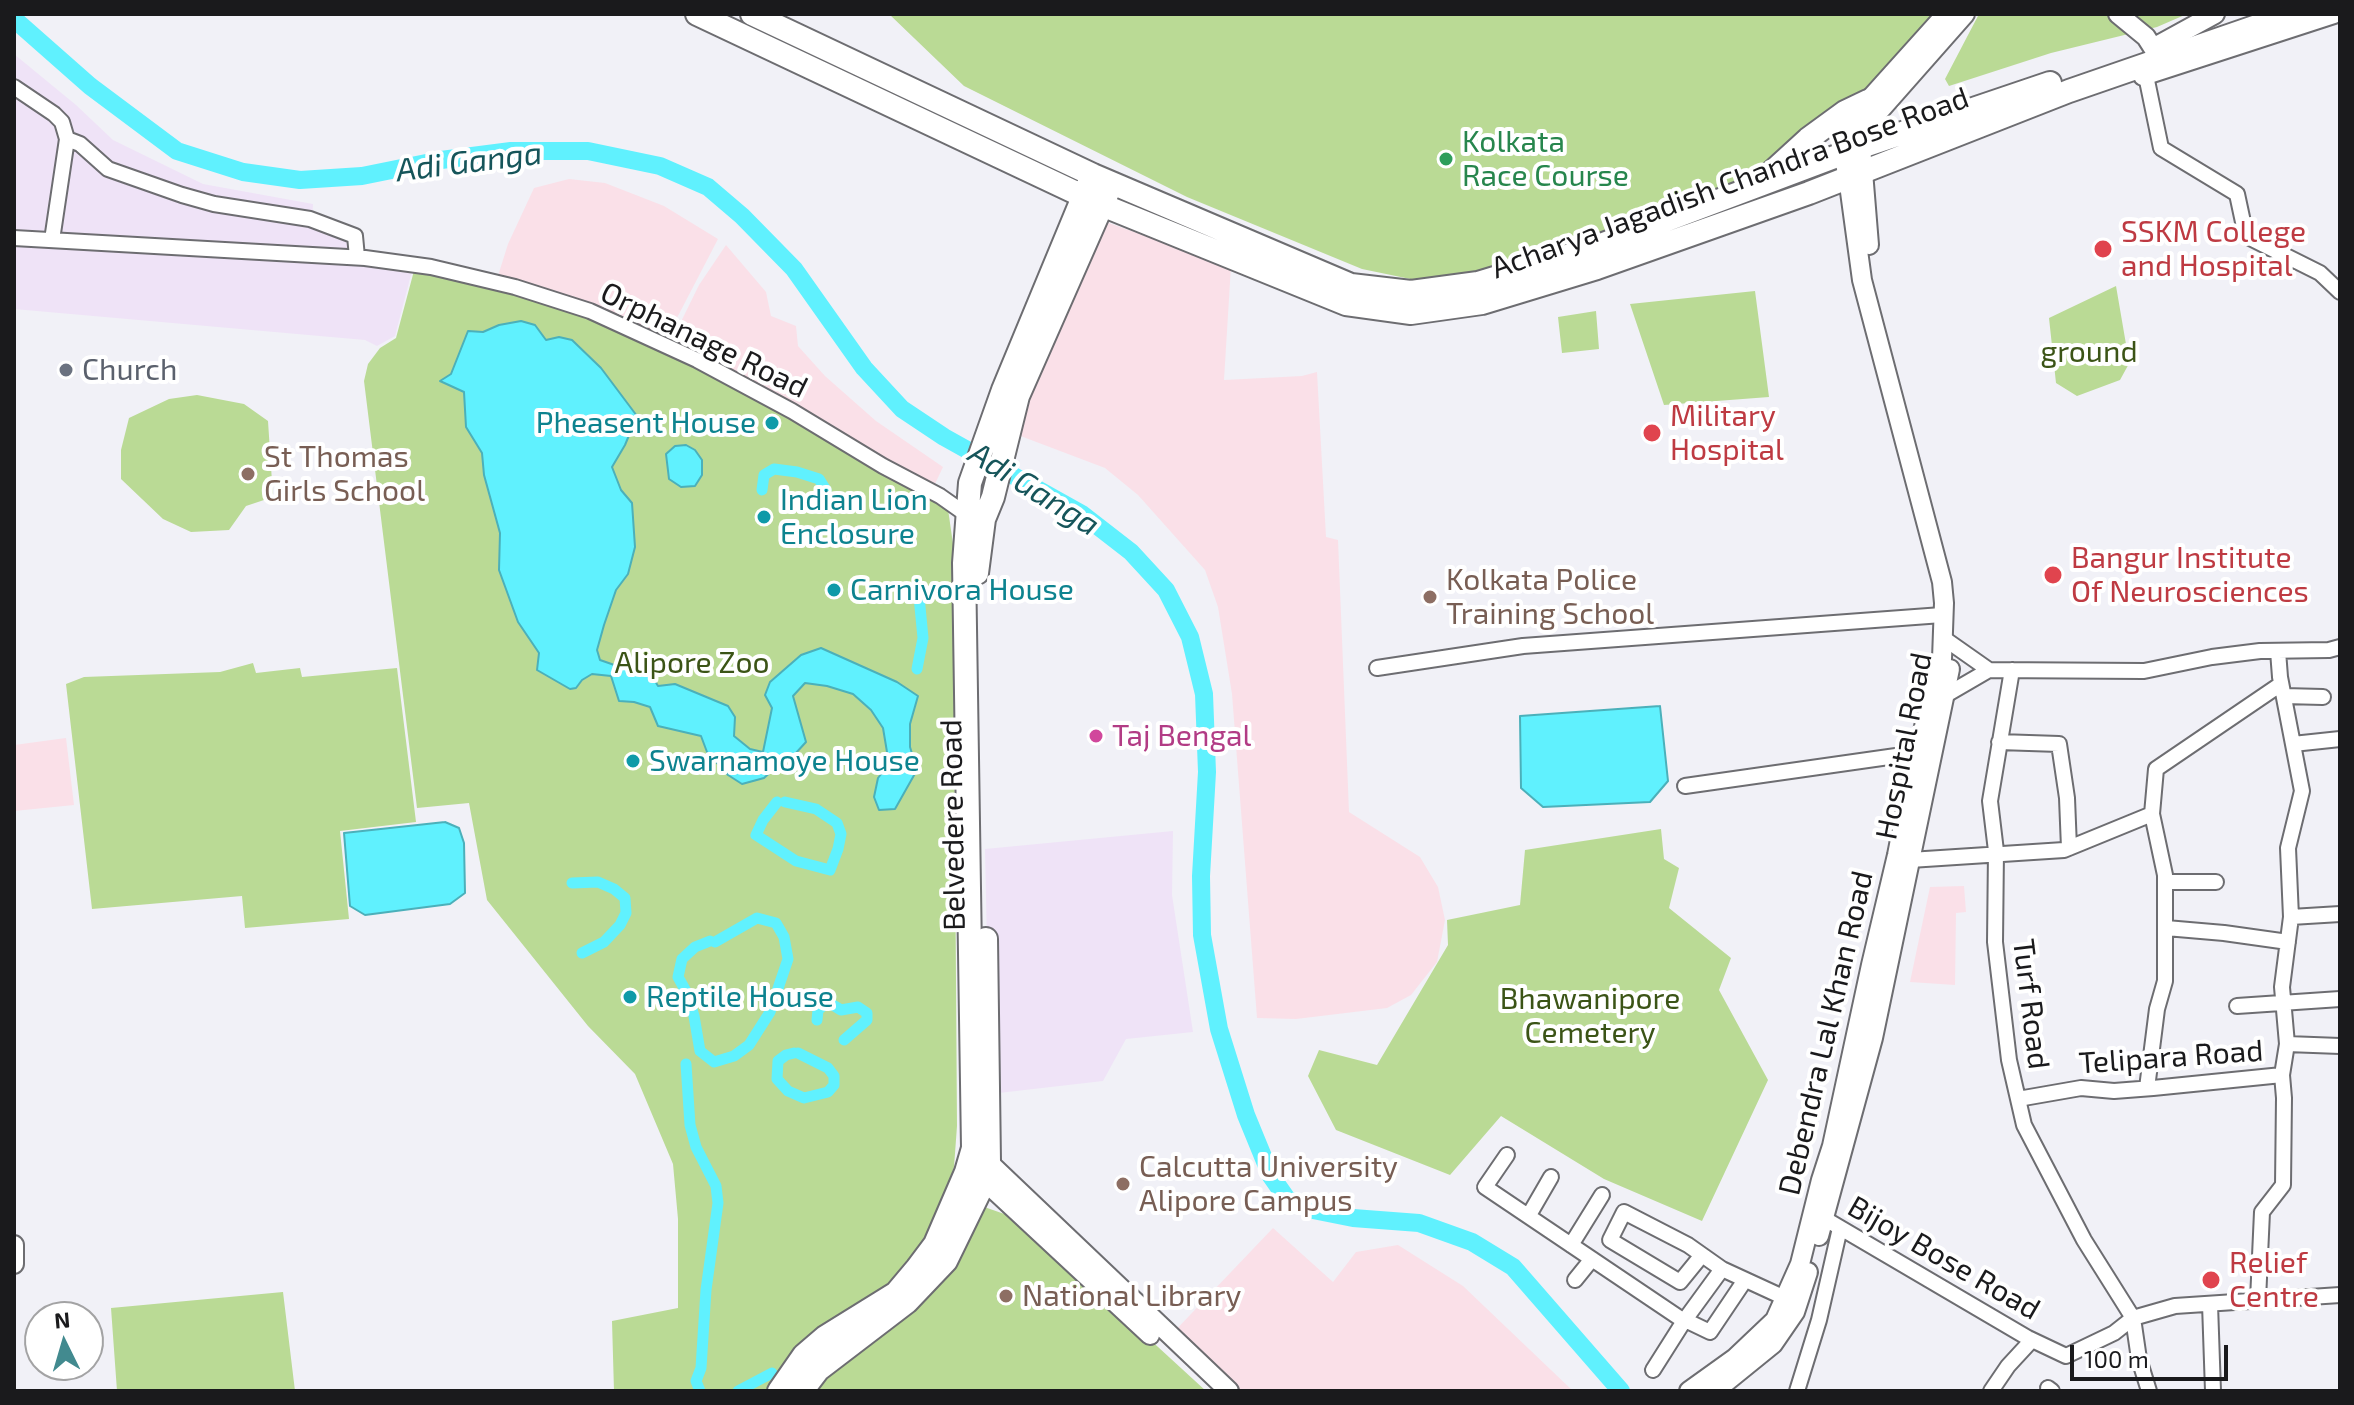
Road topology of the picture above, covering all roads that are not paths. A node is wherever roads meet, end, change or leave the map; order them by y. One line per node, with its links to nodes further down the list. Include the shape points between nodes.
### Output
1 (697, 14): 16 (highway)
2 (752, 14): 16 (highway)
3 (1946, 14): 11 (main road, Hospital Road)
4 (1965, 14): 13 (main road, via 1875,116)
5 (2118, 14): 9 (main road, via 2146,37)
6 (2292, 14): 8 (highway)
7 (2334, 14): 9 (main road, Acharya Jagadish Chandra Bose Road)
8 (2231, 21): 9 (highway)
9 (2153, 62): 13 (highway, Acharya Jagadish Chandra Bose Road); 14 (highway, Acharya Jagadish Chandra Bose Road); 21 (street, via 2161,148 2237,194 2246,236 2320,273)
10 (14, 87): 12 (street, via 54,114)
11 (1868, 101): 13 (main road, Hospital Road, via 1847,132); 15 (highway, via 1808,139)
12 (67, 139): 18 (street); 19 (street, via 108,169 182,195 310,219 355,236)
13 (1852, 151): 14 (main road, Hospital Road); 15 (highway, Acharya Jagadish Chandra Bose Road)
14 (1856, 174): 20 (highway, Acharya Jagadish Chandra Bose Road); 24 (main road, Debendra Lal Khan Road, via 1862,280 1942,582); 25 (main road, Hospital Road, via 1870,264 1949,581)
15 (1756, 187): 20 (highway, Acharya Jagadish Chandra Bose Road)
16 (1097, 190): 20 (highway, Acharya Jagadish Chandra Bose Road, via 1351,285 1411,292); 22 (highway, Belvedere Road, via 1018,396)
17 (14, 238): 18 (street, Orphanage Road)
18 (52, 240): 19 (street, Orphanage Road)
19 (357, 257): 23 (street, Orphanage Road, via 515,287 619,322 792,411)
20 (1594, 258)
21 (2340, 292)
22 (1003, 416): 23 (highway, Belvedere Road, via 970,483); 58 (highway, Belvedere Road, via 993,497 977,563 988,1040)
23 (967, 515): 58 (highway, Belvedere Road)
24 (1942, 615): 25 (main road, Debendra Lal Khan Road); 28 (street, via 1523,646)
25 (1948, 641): 29 (street); 32 (main road, Debendra Lal Khan Road)
26 (2340, 647): 27 (street)
27 (2278, 651): 30 (street, via 2144,671); 31 (street)
28 (1377, 668)
29 (1989, 670): 30 (street); 32 (street)
30 (2012, 670): 35 (street, Turf Road)
31 (2282, 690): 33 (street); 36 (street); 39 (street, via 2156,769)
32 (1940, 694): 37 (main road, Debendra Lal Khan Road); 42 (main road, Hospital Road)
33 (2323, 697)
34 (2340, 739): 36 (street)
35 (1999, 742): 40 (street, via 2059,744); 41 (street, Turf Road, via 1990,801)
36 (2293, 744): 46 (street, via 2302,791 2288,848)
37 (1917, 753): 38 (street); 62 (main road, Debendra Lal Khan Road, via 1832,1146)
38 (1685, 786)
39 (2152, 814): 40 (street); 43 (street)
40 (2069, 848): 41 (street)
41 (1996, 854): 42 (street); 56 (street, Turf Road, via 1995,942)
42 (1910, 860): 62 (main road, Hospital Road, via 1873,1038)
43 (2165, 882): 44 (street); 47 (street)
44 (2216, 882)
45 (2340, 914): 46 (street)
46 (2291, 917): 48 (street)
47 (2166, 928): 48 (street); 55 (street, via 2165,981)
48 (2288, 942): 50 (street)
49 (2340, 999): 50 (street)
50 (2284, 1003): 51 (street); 52 (street)
51 (2237, 1006)
52 (2287, 1044): 53 (street); 54 (street)
53 (2340, 1046)
54 (2282, 1075): 55 (street, Telipara Road); 73 (street, via 2283,1185 2262,1212)
55 (2147, 1088): 56 (street, Telipara Road, via 2081,1088)
56 (2018, 1099): 75 (street, Turf Road, via 2024,1125 2057,1191)
57 (1507, 1155): 61 (street, via 1485,1187)
58 (978, 1166): 80 (highway, Belvedere Road, via 935,1244 896,1293 814,1346); 81 (highway, via 946,1261 907,1302 818,1370); 82 (main road); 83 (main road)
59 (1551, 1177): 61 (street)
60 (1602, 1195): 64 (street)
61 (1529, 1215): 64 (street)
62 (1826, 1219): 72 (main road, Debendra Lal Khan Road); 77 (street, Bijoy Bose Road); 85 (main road, Hospital Road, via 1795,1312 1773,1344); 86 (street, via 1819,1320)
63 (14, 1245): 67 (main road)
64 (1571, 1245): 66 (street)
65 (1702, 1255): 65 (street, via 1624,1212 1610,1240 1680,1282); 68 (street)
66 (1592, 1259): 69 (street); 76 (street)
67 (14, 1264)
68 (1722, 1269): 70 (street); 76 (street)
69 (1575, 1280)
70 (1745, 1280): 72 (street); 76 (street, via 1710,1332)
71 (2340, 1295): 73 (street)
72 (1785, 1298): 84 (main road, Debendra Lal Khan Road, via 1775,1320)
73 (2258, 1300): 74 (street)
74 (2210, 1304): 75 (street, via 2175,1306); 88 (street)
75 (2133, 1318): 77 (street, Bijoy Bose Road, via 2066,1356); 79 (street)
76 (1684, 1320): 78 (street)
77 (2032, 1340): 87 (street)
78 (1653, 1370)
79 (2145, 1390)
80 (779, 1391)
81 (802, 1391)
82 (1211, 1391)
83 (1229, 1391)
84 (1689, 1391)
85 (1715, 1391)
86 (1797, 1391)
87 (1991, 1391)
88 (2213, 1391)

